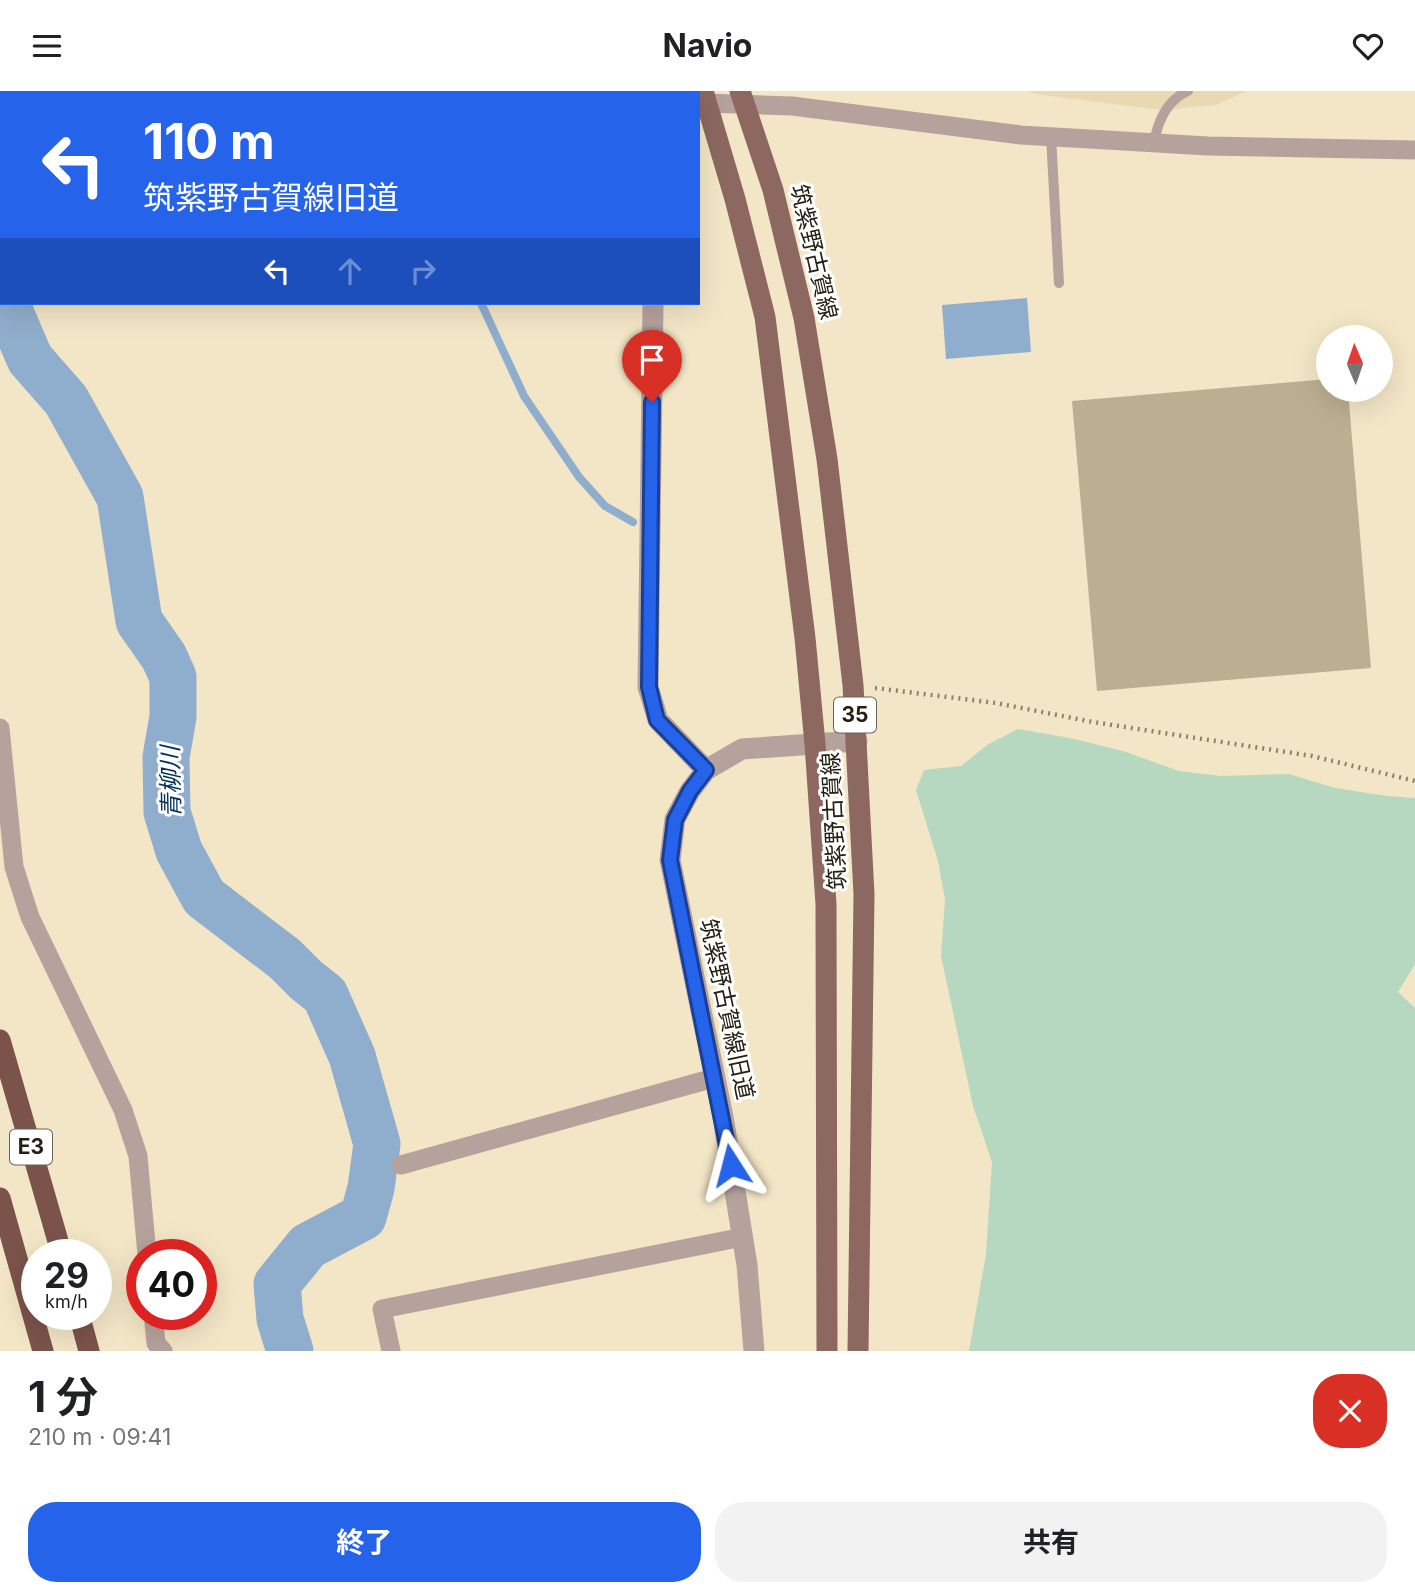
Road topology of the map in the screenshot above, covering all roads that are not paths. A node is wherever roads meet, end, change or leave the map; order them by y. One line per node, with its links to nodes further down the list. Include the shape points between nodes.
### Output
1 (1188, 91): 5 (lane, via 1170,101)
2 (742, 97): 3 (street); 4 (street); 10 (main road, 筑紫野古賀線 / 35, via 773,190 804,318 827,459)
3 (703, 99): 11 (main road, 筑紫野古賀線 / 35, via 736,199 765,317)
4 (1051, 137): 5 (street); 7 (lane)
5 (1154, 143): 6 (street)
6 (1415, 150)
7 (1059, 282)
8 (653, 305): 12 (street, via 649,687 657,720)
9 (0, 728): 19 (street, via 14,867 30,917 123,1109 138,1156)
10 (857, 741): 11 (street, 筑紫野古賀線旧道); 28 (main road, 筑紫野古賀線 / 35, via 864,894)
11 (816, 744): 12 (street, 筑紫野古賀線旧道, via 742,749); 27 (main road, 筑紫野古賀線 / 35, via 826,904)
12 (706, 770): 14 (street, 筑紫野古賀線旧道, via 675,820 670,860)
13 (0, 1040): 18 (highway, E3)
14 (714, 1078): 15 (street); 17 (street, 筑紫野古賀線旧道)
15 (401, 1165)
16 (0, 1198): 22 (highway)
17 (743, 1237): 25 (street, via 382,1309); 26 (street, 筑紫野古賀線旧道)
18 (57, 1239)
19 (146, 1239)
20 (83, 1330): 23 (highway)
21 (155, 1330): 24 (street, via 156,1343)
22 (43, 1351)
23 (89, 1351)
24 (163, 1351)
25 (391, 1351)
26 (754, 1351)
27 (827, 1351)
28 (858, 1351)

